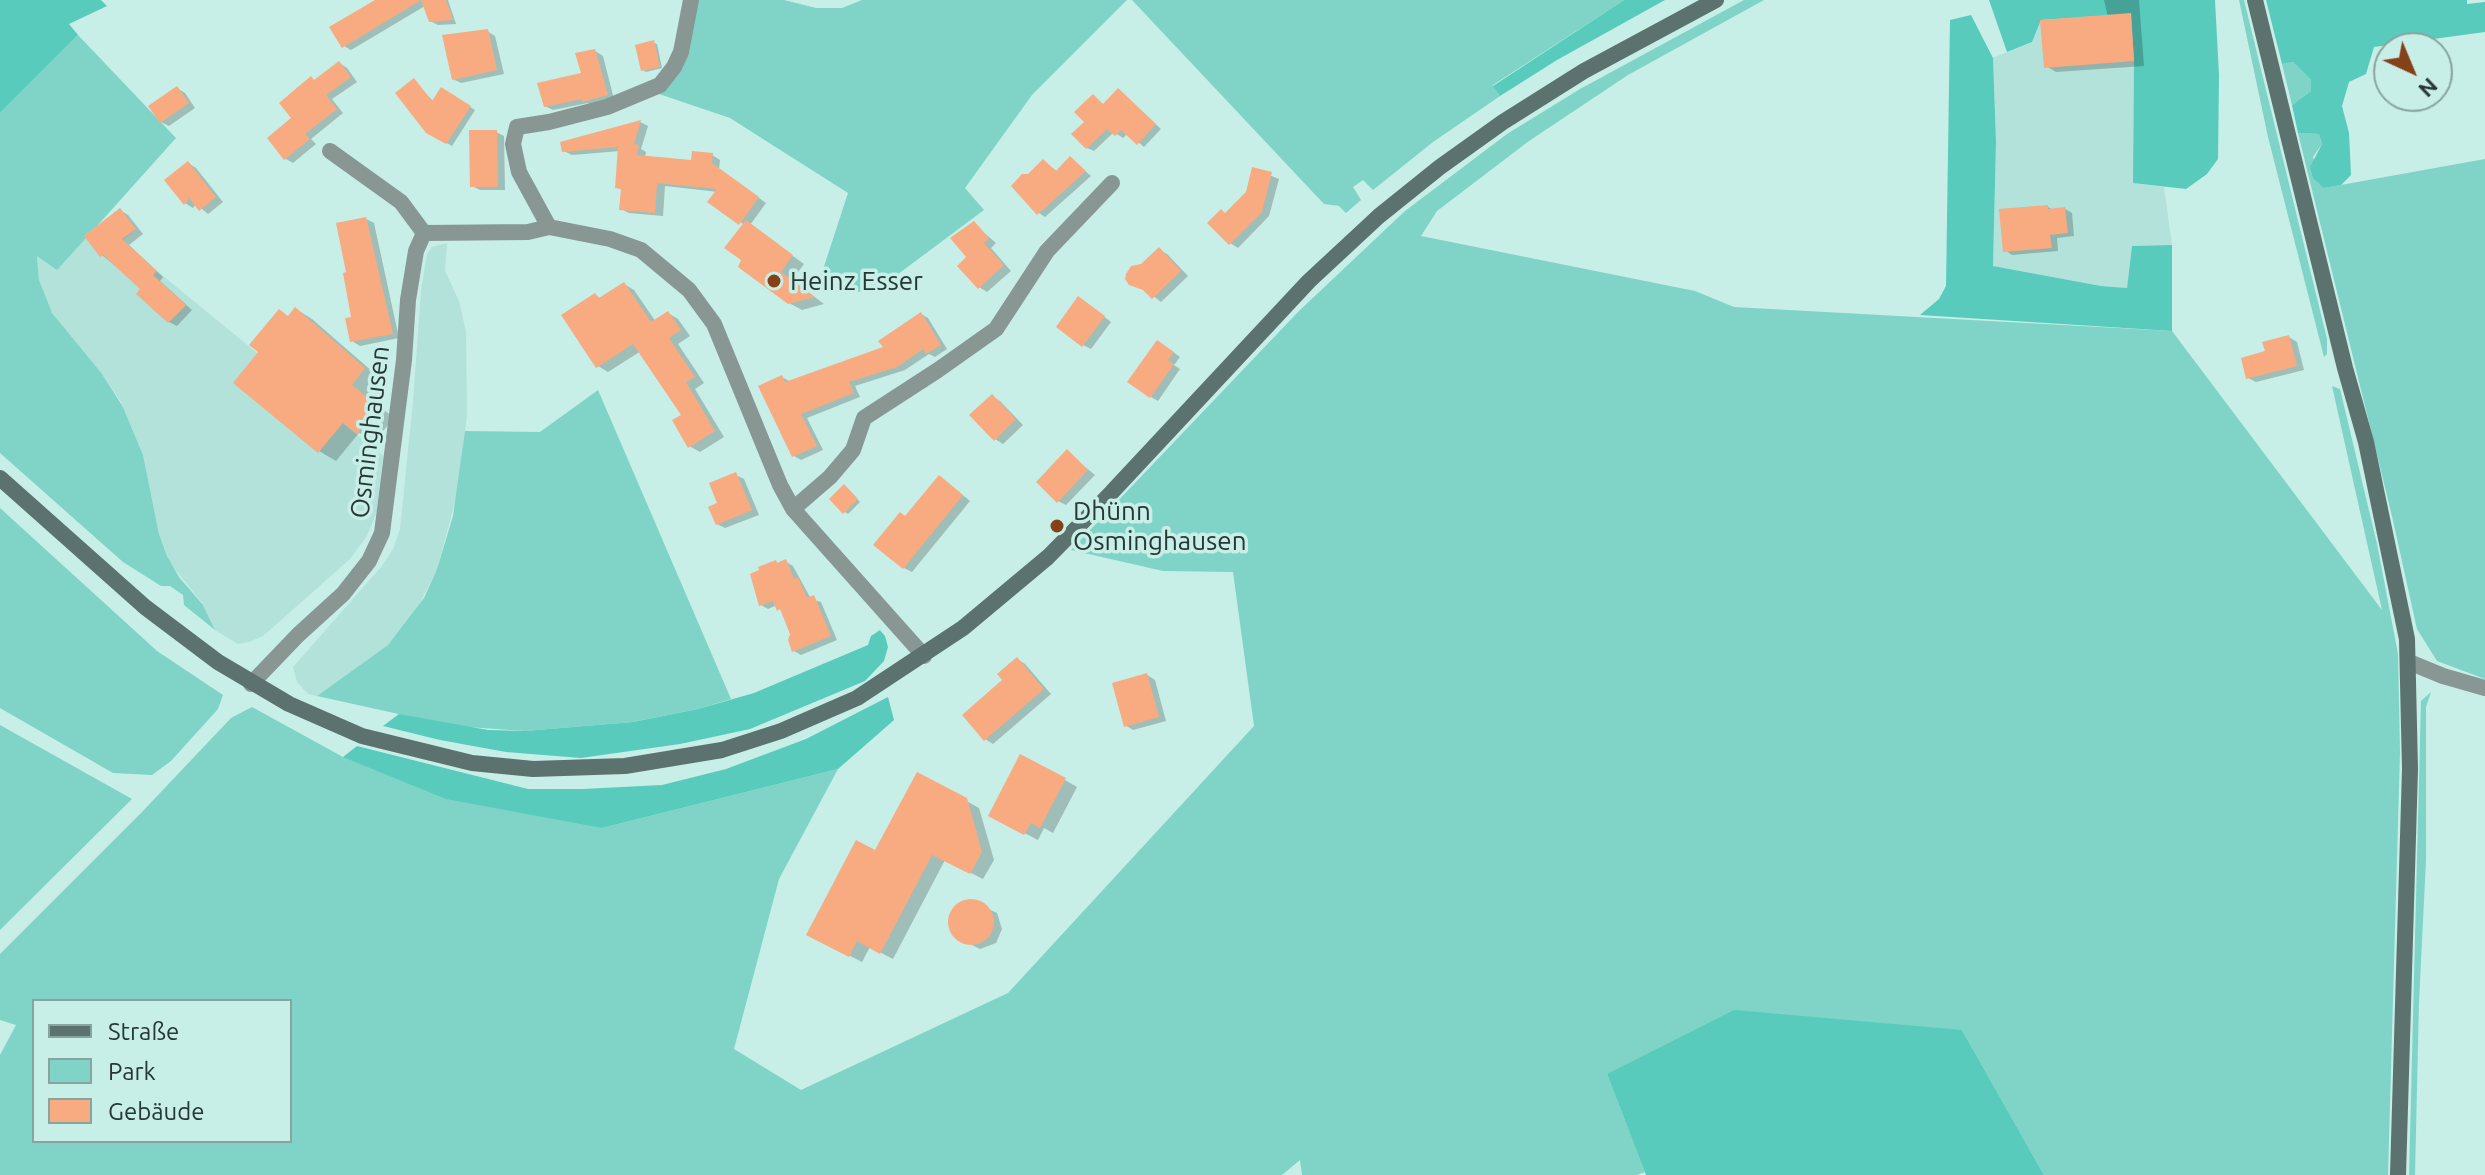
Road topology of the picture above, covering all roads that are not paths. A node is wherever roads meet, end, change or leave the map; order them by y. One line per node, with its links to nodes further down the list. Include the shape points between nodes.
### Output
1 (691, 0): 6 (street, via 681,52 660,85 607,107 517,127 513,144 519,172)
2 (1716, 0): 10 (main road, via 1513,115 1397,200 1309,281 1048,557)
3 (2255, 0): 11 (main road, via 2366,442)
4 (330, 151): 7 (street, via 401,202)
5 (1112, 183): 9 (street, via 1047,251 996,329 864,418 853,450)
6 (549, 227): 7 (street); 9 (street, via 641,250 689,290 714,324)
7 (424, 233): 12 (street, Osminghausen, via 408,300 382,533 369,561 343,594)
8 (0, 478): 12 (main road, via 145,607)
9 (793, 509): 10 (street)
10 (924, 656): 12 (main road, via 857,698 754,741 665,761 581,768 502,766 432,754 362,736)
11 (2409, 662): 13 (street); 14 (main road)
12 (251, 684)
13 (2485, 688)
14 (2398, 1175)

